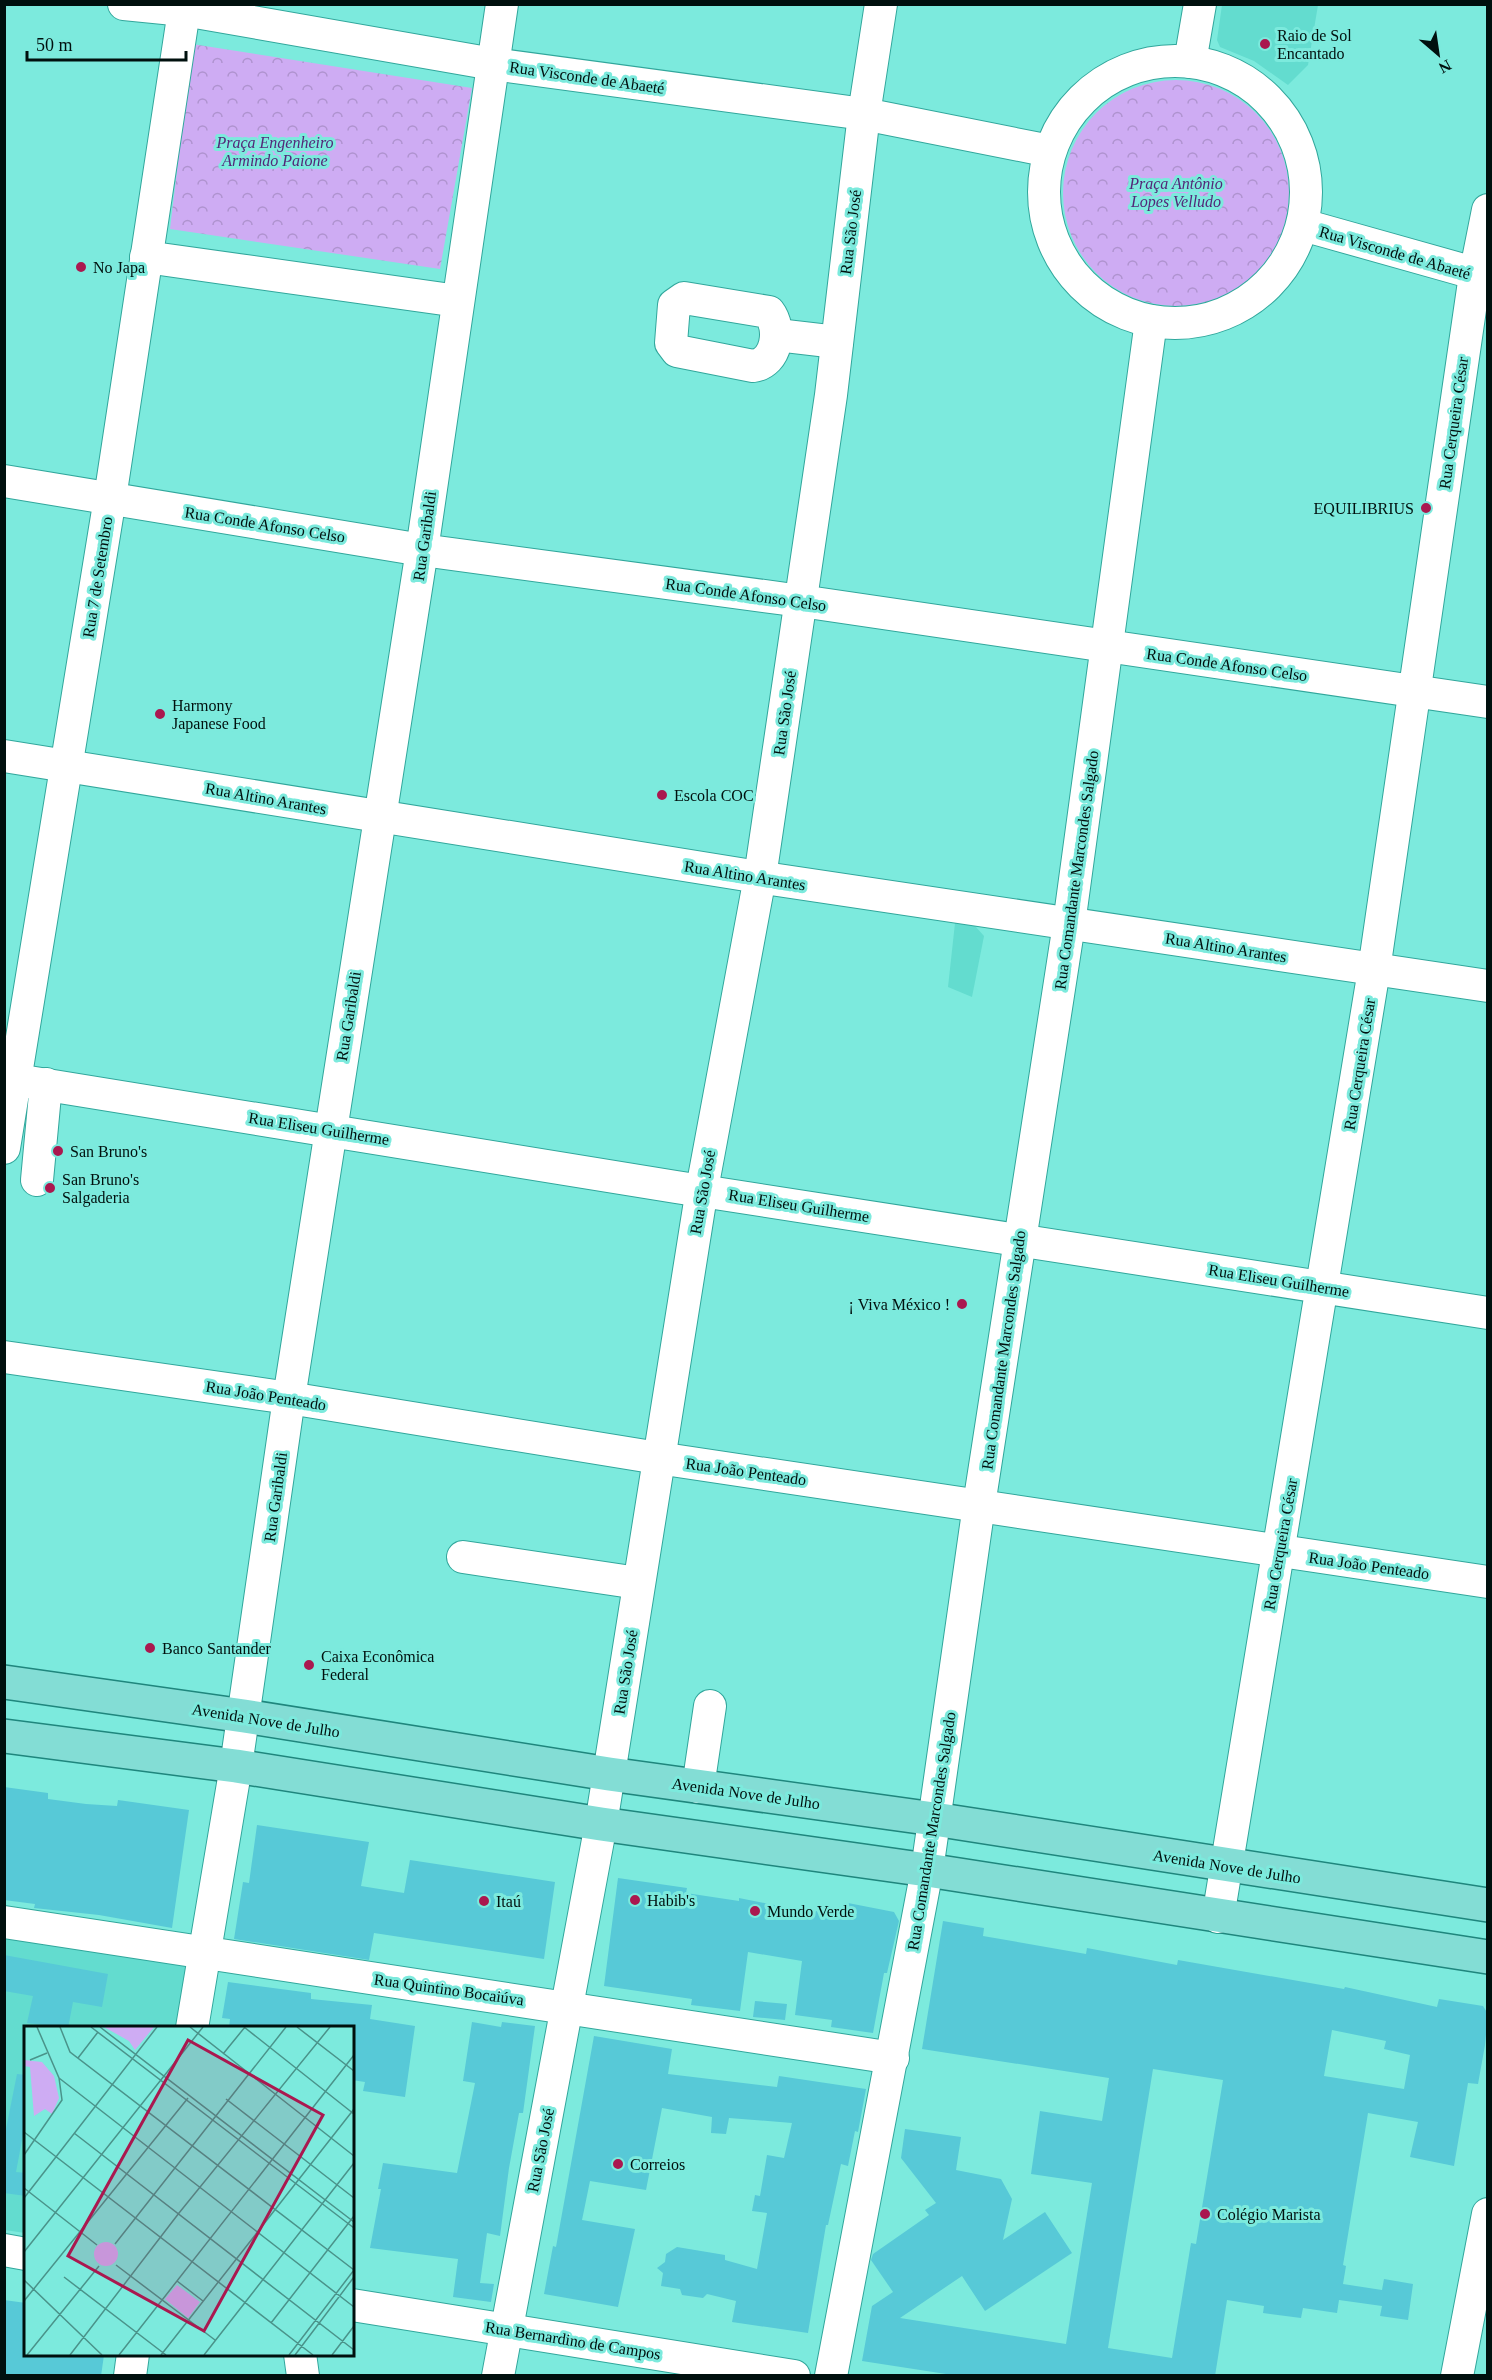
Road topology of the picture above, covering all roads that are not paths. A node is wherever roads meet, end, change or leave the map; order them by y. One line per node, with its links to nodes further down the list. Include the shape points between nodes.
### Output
1 (124, 4): 5 (street, Rua Visconde de Abaeté)
2 (502, 4): 7 (street, Rua Garibaldi)
3 (881, 4): 8 (street, Rua São José)
4 (1200, 4): 6 (street)
5 (185, 8): 7 (street, Rua Visconde de Abaeté); 12 (street, Rua 7 de Setembro)
6 (1190, 62): 9 (street, via 1146,64 1105,82 1072,112); 11 (street, via 1227,71 1259,91 1285,118 1301,153 1307,190)
7 (493, 64): 8 (street, Rua Visconde de Abaeté); 14 (street, Rua Garibaldi)
8 (864, 114): 9 (street, Rua Visconde de Abaeté); 17 (street, Rua São José)
9 (1050, 151): 15 (street, via 1044,188 1047,225 1062,259 1092,294 1116,310)
10 (1488, 210): 13 (street, Rua Cerqueira César)
11 (1303, 225): 13 (street, Rua Visconde de Abaeté); 15 (street, via 1286,263 1261,292 1227,313 1190,323)
12 (146, 257): 14 (street); 19 (street, Rua 7 de Setembro)
13 (1481, 276): 23 (street, Rua Cerqueira César)
14 (458, 301): 20 (street, Rua Garibaldi)
15 (1151, 321): 22 (street, Rua Comandante Marcondes Salgado)
16 (777, 335): 17 (street)
17 (837, 342): 21 (street, Rua São José)
18 (4, 481): 19 (street, Rua Conde Afonso Celso)
19 (110, 498): 20 (street, Rua Conde Afonso Celso); 26 (street, Rua 7 de Setembro)
20 (422, 550): 21 (street, Rua Conde Afonso Celso); 27 (street, Rua Garibaldi)
21 (801, 601): 22 (street, Rua Conde Afonso Celso); 28 (street, Rua São José)
22 (1108, 646): 23 (street, Rua Conde Afonso Celso); 29 (street, Rua Comandante Marcondes Salgado)
23 (1415, 691): 24 (street, Rua Conde Afonso Celso); 30 (street, Rua Cerqueira César)
24 (1488, 702)
25 (4, 756): 26 (street, Rua Altino Arantes)
26 (66, 765): 27 (street, Rua Altino Arantes); 32 (street, Rua 7 de Setembro)
27 (379, 817): 28 (street, Rua Altino Arantes); 34 (street, Rua Garibaldi)
28 (760, 877): 29 (street, Rua Altino Arantes); 37 (street, Rua São José)
29 (1069, 924): 30 (street, Rua Altino Arantes); 38 (street, Rua Comandante Marcondes Salgado)
30 (1374, 970): 31 (street, Rua Altino Arantes); 39 (street, Rua Cerqueira César)
31 (1488, 986)
32 (10, 1078): 33 (street, Rua Eliseu Guilherme); 35 (street, Rua 7 de Setembro)
33 (46, 1084): 34 (street, Rua Eliseu Guilherme); 36 (street)
34 (330, 1130): 37 (street, Rua Eliseu Guilherme); 42 (street, Rua Garibaldi)
35 (4, 1148)
36 (37, 1180)
37 (702, 1189): 38 (street, Rua Eliseu Guilherme); 43 (street, Rua São José)
38 (1019, 1240): 39 (street, Rua Eliseu Guilherme); 44 (street, Rua Comandante Marcondes Salgado)
39 (1324, 1287): 40 (street, Rua Eliseu Guilherme); 45 (street, Rua Cerqueira César)
40 (1488, 1312)
41 (4, 1357): 42 (street, Rua João Penteado)
42 (289, 1398): 43 (street, Rua João Penteado); 51 (street, Rua Garibaldi)
43 (658, 1458): 44 (street, Rua João Penteado); 48 (street, Rua São José)
44 (979, 1505): 45 (street, Rua João Penteado); 56 (street, Rua Comandante Marcondes Salgado)
45 (1279, 1552): 47 (street, Rua João Penteado); 58 (street, Rua Cerqueira César)
46 (463, 1557): 48 (street)
47 (1488, 1582)
48 (638, 1583): 54 (street, Rua São José)
49 (4, 1682): 51 (main road, Avenida Nove de Julho)
50 (710, 1706): 55 (street)
51 (244, 1716): 53 (street, Rua Garibaldi); 54 (main road, Avenida Nove de Julho)
52 (4, 1736): 53 (main road)
53 (236, 1766): 57 (main road); 63 (street, Rua Garibaldi)
54 (609, 1774): 55 (main road, Avenida Nove de Julho); 57 (street, Rua São José)
55 (698, 1787): 56 (main road, Avenida Nove de Julho)
56 (934, 1820): 58 (main road, Avenida Nove de Julho); 59 (street, Rua Comandante Marcondes Salgado)
57 (601, 1824): 59 (main road); 65 (street, Rua São José)
58 (1226, 1866): 60 (main road, Avenida Nove de Julho); 61 (street, Rua Cerqueira César)
59 (927, 1870): 61 (main road); 67 (street, Rua Comandante Marcondes Salgado)
60 (1488, 1905)
61 (1218, 1917): 64 (main road)
62 (4, 1922): 63 (street, Rua Quintino Bocaiúva)
63 (205, 1953): 65 (street, Rua Quintino Bocaiúva); 66 (street, Rua Garibaldi)
64 (1488, 1957)
65 (567, 2006): 67 (street, Rua Quintino Bocaiúva); 72 (street, Rua São José)
66 (192, 2026)
67 (893, 2058): 79 (street, Rua Comandante Marcondes Salgado)
68 (1488, 2214): 80 (street)
69 (4, 2250): 70 (street)
70 (24, 2254)
71 (354, 2305): 72 (street, Rua Bernardino de Campos)
72 (507, 2329): 77 (street, Rua São José); 78 (street, Rua Bernardino de Campos)
73 (133, 2356): 75 (street)
74 (300, 2356): 76 (street)
75 (130, 2376)
76 (303, 2376)
77 (498, 2376)
78 (794, 2376)
79 (831, 2376)
80 (1457, 2376)

